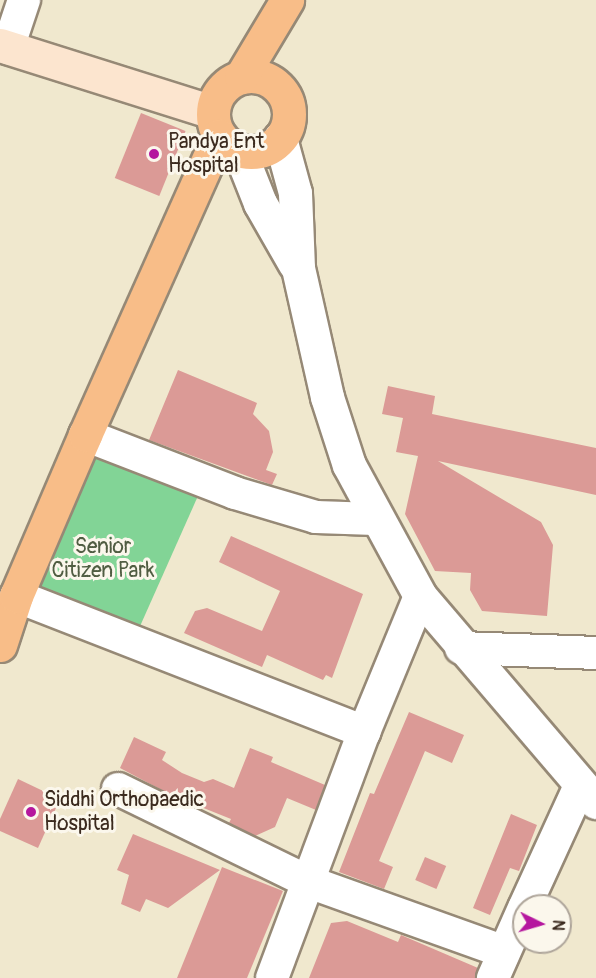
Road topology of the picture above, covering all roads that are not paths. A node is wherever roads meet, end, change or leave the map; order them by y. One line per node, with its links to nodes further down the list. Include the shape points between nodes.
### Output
1 (24, 0): 3 (street)
2 (288, 0): 4 (main road); 5 (main road)
3 (4, 46): 6 (main road)
4 (241, 77): 5 (main road, via 264,78); 6 (main road, via 221,90)
5 (274, 84): 7 (main road, via 287,104 289,116)
6 (224, 132): 7 (main road, via 261,150); 8 (street); 9 (main road)
7 (280, 138): 8 (street, via 295,193)
8 (298, 268): 10 (street, via 327,397 349,465)
9 (85, 435): 10 (street, via 235,493 296,511 336,520); 11 (main road)
10 (375, 519): 12 (street)
11 (16, 596): 13 (main road); 16 (street)
12 (420, 596): 14 (street); 16 (street)
13 (0, 645)
14 (461, 648): 15 (street); 18 (street)
15 (596, 653)
16 (364, 732): 19 (street)
17 (118, 789): 19 (street)
18 (588, 794): 20 (street)
19 (309, 882): 22 (street); 23 (street)
20 (532, 894)
21 (512, 935): 22 (street)
22 (498, 965)
23 (272, 978)

